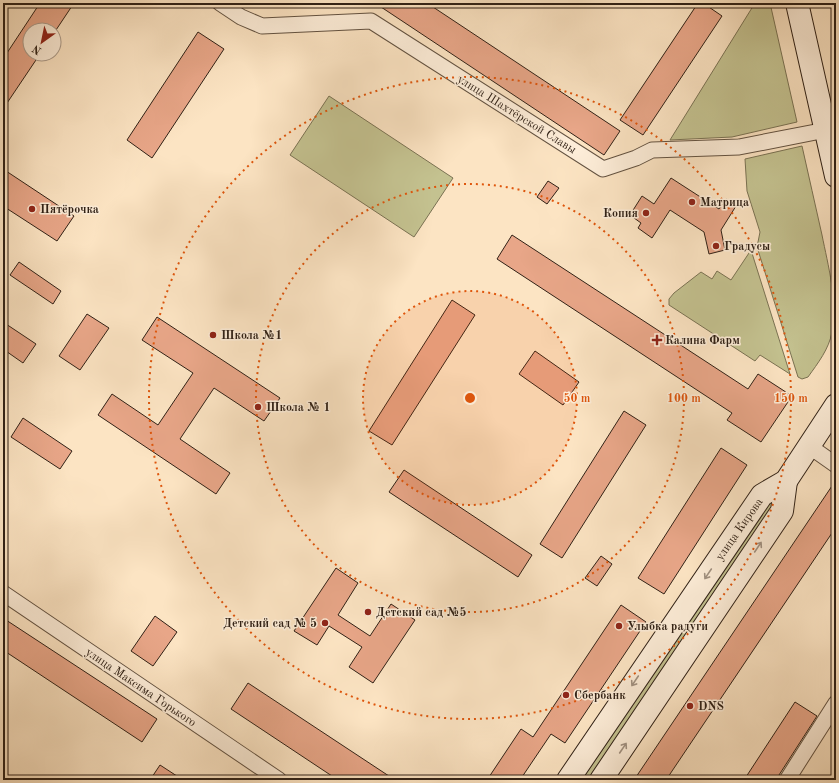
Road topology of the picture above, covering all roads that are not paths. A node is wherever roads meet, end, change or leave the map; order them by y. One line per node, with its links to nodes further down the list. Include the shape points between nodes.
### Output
1 (220, 3): 3 (street, улица Шахтёрской Славы, via 241,17 262,26 371,21 603,169 652,150 739,147)
2 (797, 3): 3 (main road)
3 (826, 130): 4 (main road)
4 (836, 176)
5 (836, 405): 6 (main road)
6 (809, 446): 7 (street); 8 (main road)
7 (836, 464)
8 (786, 481): 12 (main road, улица Кирова, one-way to 12, via 762,495); 13 (main road, улица Кирова, one-way to 8, via 782,511)
9 (3, 593): 11 (street, улица Максима Горького)
10 (836, 703): 14 (street)
11 (279, 780)
12 (568, 780)
13 (601, 780)
14 (786, 780)

